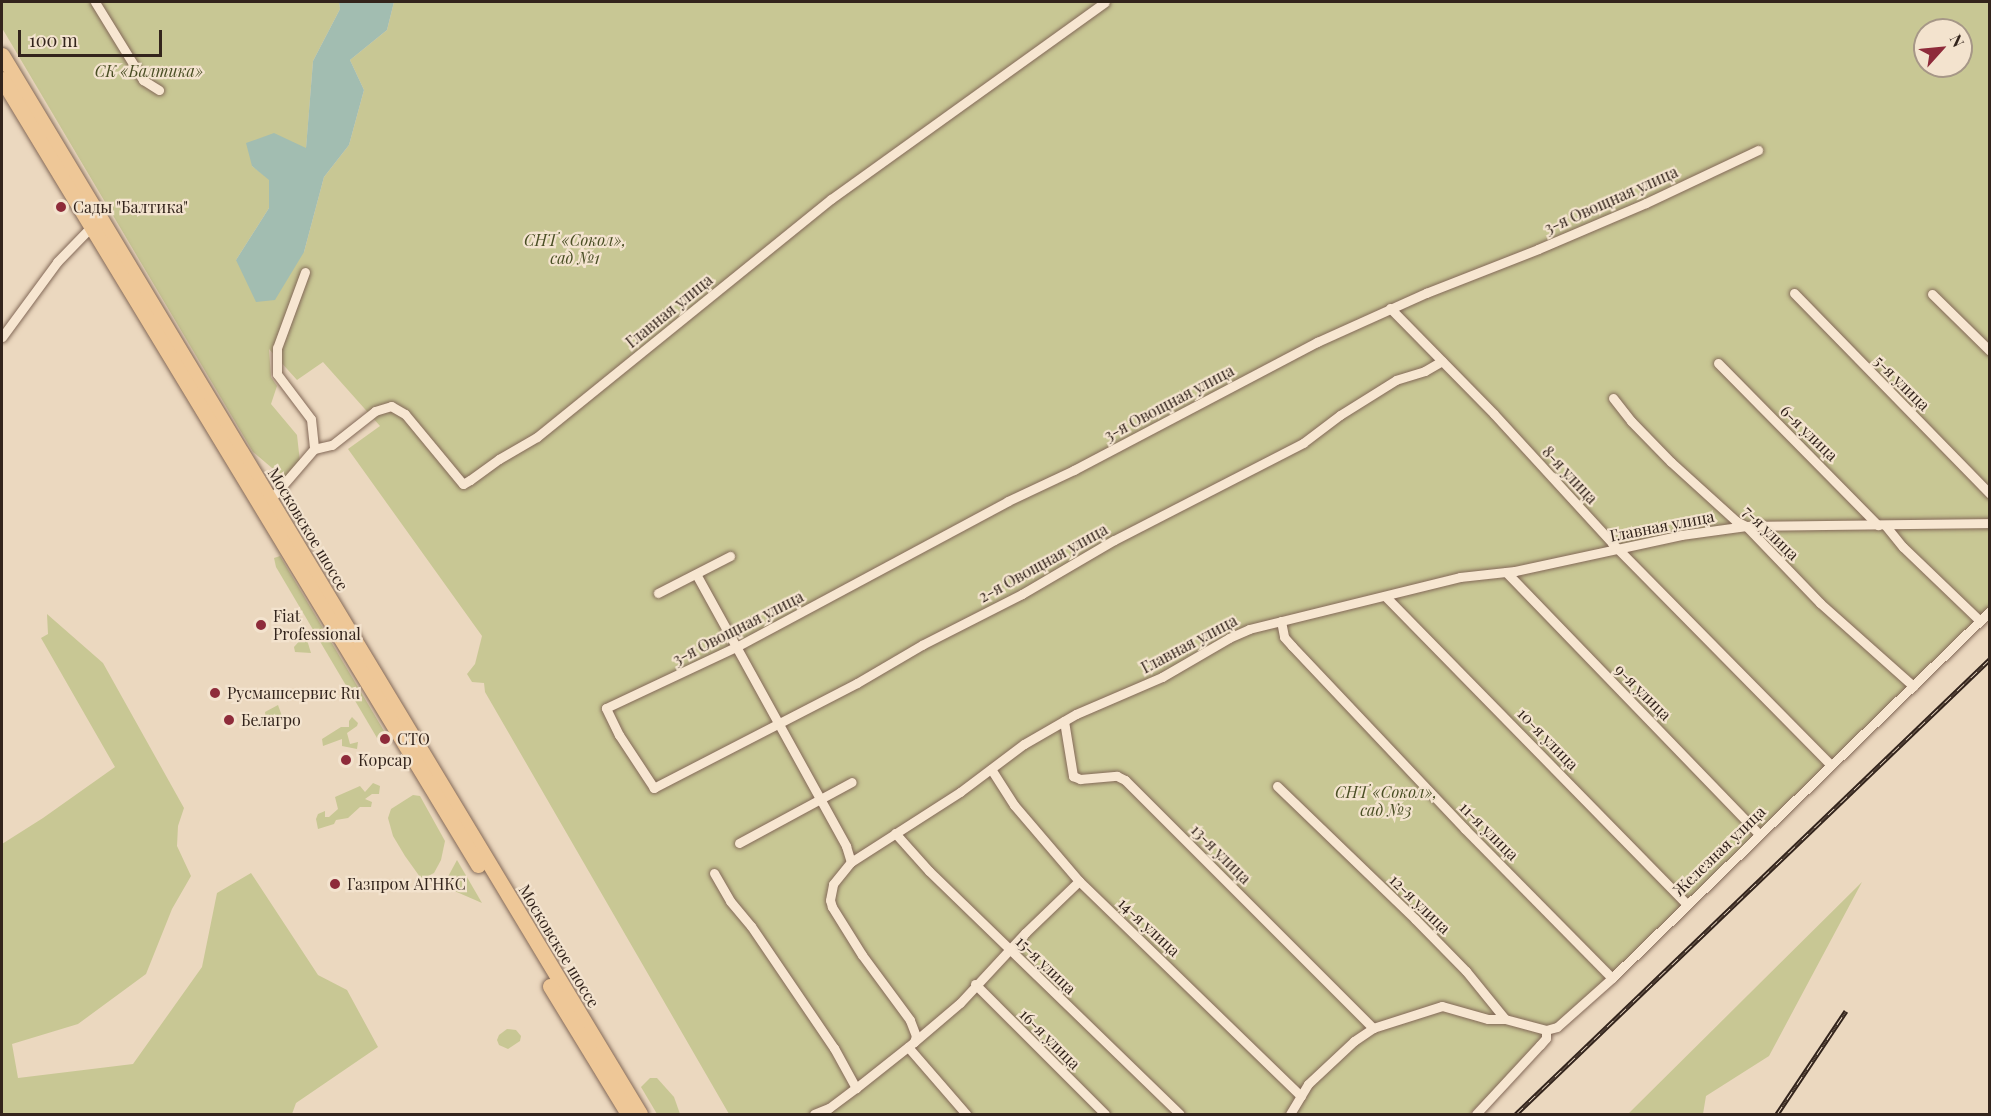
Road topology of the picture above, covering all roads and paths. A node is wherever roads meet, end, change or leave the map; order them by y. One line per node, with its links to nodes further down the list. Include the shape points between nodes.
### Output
1 (95, 2): 5 (street, via 143,80)
2 (1105, 2): 17 (street, Главная улица, via 831,199 537,437 463,484 405,414 391,406 375,411 332,445)
3 (2, 55): 7 (main road, Московское шоссе)
4 (2, 79): 7 (main road, Московское шоссе)
5 (159, 90)
6 (1758, 150): 11 (street, 3-я Овощная улица, via 1646,203)
7 (96, 225): 12 (street, via 57,262); 19 (main road, Московское шоссе); 56 (main road, Московское шоссе)
8 (305, 272): 17 (street, via 276,348 276,374 310,419)
9 (1794, 293): 18 (street, 5-я улица)
10 (1932, 294): 13 (street)
11 (1390, 308): 14 (street, 8-я улица); 32 (street, 3-я Овощная улица, via 1008,501)
12 (2, 337)
13 (1989, 351)
14 (1442, 361): 23 (street, 8-я улица); 35 (street, 2-я Овощная улица, via 1396,380 1303,443 1114,540 1022,594)
15 (1718, 363): 21 (street, 6-я улица)
16 (1613, 398): 22 (street, 7-я улица, via 1671,462)
17 (314, 449): 19 (street, Главная улица)
18 (1989, 494)
19 (270, 500): 56 (main road, Московское шоссе)
20 (1989, 523): 21 (street, Главная улица)
21 (1882, 525): 22 (street, Главная улица); 30 (street, 6-я улица)
22 (1746, 526): 23 (street, Главная улица, via 1681,535); 33 (street, 7-я улица, via 1820,603)
23 (1619, 550): 25 (street, Главная улица); 36 (street, 8-я улица)
24 (730, 556): 26 (street)
25 (1506, 572): 28 (street, Главная улица, via 1460,577); 43 (street, 9-я улица)
26 (696, 574): 27 (street); 32 (street)
27 (658, 593)
28 (1386, 597): 31 (street, Главная улица); 48 (street, 10-я улица)
29 (1989, 611): 30 (street, Железная улица)
30 (1979, 620): 33 (street, Железная улица)
31 (1281, 621): 34 (street, Главная улица, via 1229,638 1162,677); 50 (street, 11-я улица, via 1284,637 1292,646)
32 (738, 646): 35 (street); 40 (street, 3-я Овощная улица, via 606,708)
33 (1913, 686): 36 (street, Железная улица)
34 (1064, 721): 37 (street, Главная улица); 53 (street, 13-я улица, via 1073,776 1117,776 1125,780)
35 (778, 723): 40 (street, 2-я Овощная улица); 41 (street)
36 (1830, 764): 43 (street, Железная улица)
37 (991, 769): 42 (street, Главная улица); 47 (street, 14-я улица, via 1014,805)
38 (852, 782): 41 (street)
39 (1277, 786): 52 (street, 12-я улица, via 1423,927)
40 (654, 788)
41 (820, 800): 44 (street); 45 (street)
42 (895, 833): 45 (street, Главная улица); 49 (street, 15-я улица)
43 (1758, 833): 48 (street, Железная улица)
44 (739, 843)
45 (851, 862): 55 (street, Главная улица, via 833,884 830,900 862,955 914,1028)
46 (714, 873): 57 (street, via 834,1048)
47 (1079, 881): 49 (street); 58 (street, 14-я улица)
48 (1686, 903): 50 (street, Железная улица)
49 (1009, 950): 51 (street); 64 (street, 15-я улица)
50 (1612, 978): 54 (street, Железная улица, via 1557,1027)
51 (975, 984): 55 (street, via 960,1003); 63 (street, 16-я улица)
52 (1505, 1019): 53 (street, via 1488,1019 1442,1006); 54 (street)
53 (1373, 1028): 58 (street, via 1337,1056)
54 (1546, 1030): 66 (street, Железная улица, via 1546,1038)
55 (911, 1044): 57 (street); 62 (street)
56 (617, 1087): 59 (main road, Московское шоссе); 60 (main road, Московское шоссе)
57 (856, 1088): 61 (street)
58 (1301, 1095): 65 (street)
59 (628, 1114)
60 (640, 1114)
61 (814, 1114)
62 (966, 1114)
63 (1105, 1114)
64 (1180, 1114)
65 (1290, 1114)
66 (1476, 1114)

